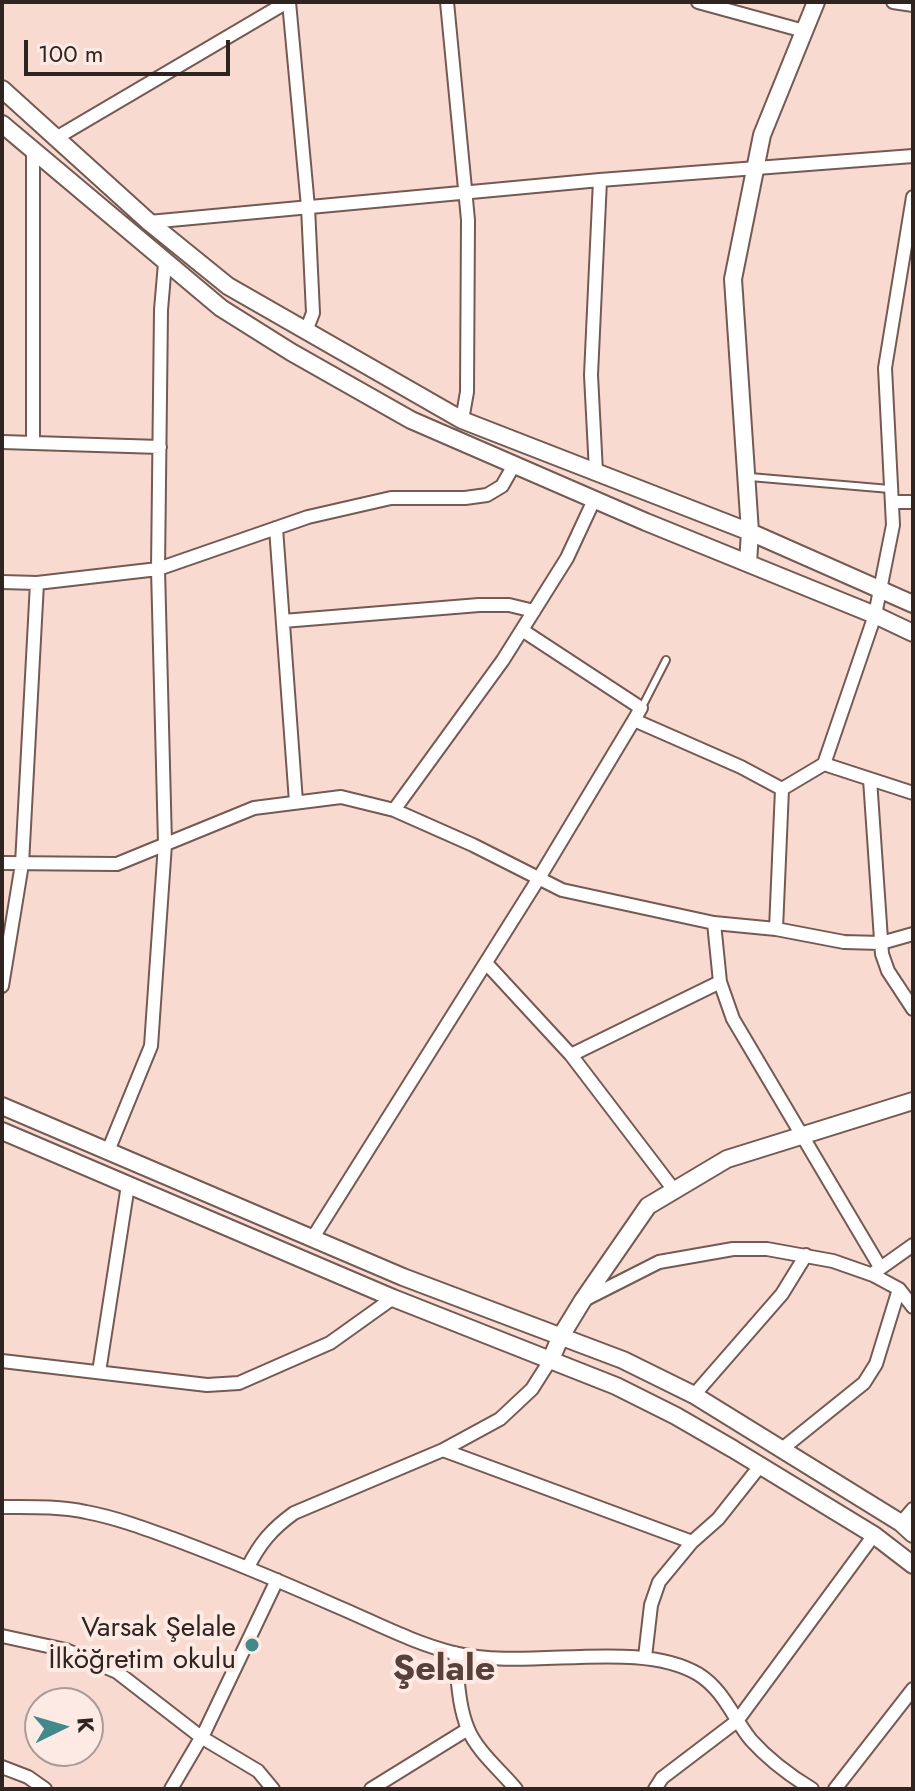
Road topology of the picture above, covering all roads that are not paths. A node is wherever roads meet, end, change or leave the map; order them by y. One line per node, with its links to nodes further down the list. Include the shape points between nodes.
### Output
1 (288, 2): 10 (street); 17 (street)
2 (447, 2): 15 (street)
3 (698, 2): 7 (street)
4 (816, 2): 7 (street)
5 (893, 2): 6 (street)
6 (913, 5)
7 (804, 31): 13 (street, via 762,135)
8 (2, 89): 10 (street)
9 (2, 124): 11 (street)
10 (56, 138): 18 (street)
11 (33, 152): 19 (street); 23 (street)
12 (913, 156): 13 (street)
13 (755, 167): 14 (street); 27 (street, via 733,279)
14 (600, 180): 15 (street); 26 (street, via 591,375)
15 (466, 192): 17 (street); 21 (street, via 467,392)
16 (913, 197): 28 (street, via 885,368)
17 (308, 207): 18 (street); 20 (street, via 313,313)
18 (149, 222): 20 (street, via 228,286)
19 (165, 263): 24 (street); 25 (street, via 221,308 291,352 411,420)
20 (306, 331): 21 (street)
21 (462, 420): 26 (street)
22 (2, 442): 23 (street)
23 (33, 442): 24 (street)
24 (160, 447): 34 (street)
25 (514, 465): 29 (street); 31 (street, via 502,486 487,495 391,498)
26 (596, 472): 32 (street)
27 (746, 476): 28 (lane); 32 (street)
28 (892, 496): 30 (street); 37 (street, via 893,525)
29 (594, 500): 33 (street); 39 (street)
30 (913, 502)
31 (276, 528): 34 (street); 41 (street)
32 (750, 532): 33 (street); 37 (street)
33 (748, 563): 40 (street)
34 (158, 569): 36 (street); 53 (street)
35 (2, 582): 36 (street)
36 (37, 583): 55 (street)
37 (881, 588): 38 (street); 40 (street)
38 (913, 604)
39 (534, 611): 41 (street, via 479,605); 42 (street)
40 (875, 615): 43 (street); 47 (street)
41 (283, 621): 51 (street)
42 (522, 630): 45 (street); 52 (street)
43 (913, 633)
44 (666, 660): 45 (lane)
45 (641, 708): 46 (street)
46 (634, 720): 49 (street); 56 (street)
47 (824, 764): 48 (street); 49 (street)
48 (870, 779): 50 (street); 60 (street)
49 (782, 789): 58 (street)
50 (913, 793)
51 (296, 802): 52 (street, via 341,797); 53 (street, via 254,808)
52 (394, 810): 56 (street)
53 (165, 844): 55 (street, via 117,864); 70 (street, via 151,1046)
54 (2, 863): 55 (street)
55 (22, 864): 63 (street)
56 (539, 878): 57 (street, via 562,890); 61 (street)
57 (714, 923): 58 (street); 62 (street)
58 (776, 929): 60 (street)
59 (913, 934): 60 (street)
60 (881, 943): 64 (street, via 888,971)
61 (486, 963): 65 (street); 73 (street)
62 (720, 982): 65 (street); 69 (street, via 733,1019)
63 (2, 986)
64 (913, 1009)
65 (571, 1055): 72 (street)
66 (913, 1101): 69 (street)
67 (2, 1106): 70 (street)
68 (2, 1131): 71 (street)
69 (803, 1135): 72 (street, via 727,1159); 76 (street)
70 (108, 1151): 73 (street)
71 (128, 1185): 78 (street); 84 (street)
72 (674, 1190): 79 (street, via 648,1206)
73 (312, 1239): 81 (street)
74 (913, 1245): 76 (street)
75 (806, 1255): 76 (street); 79 (street, via 733,1249 659,1262); 85 (street, via 782,1294)
76 (877, 1271): 77 (street)
77 (899, 1289): 80 (street); 86 (street, via 876,1364 864,1383)
78 (393, 1298): 82 (street); 84 (street, via 330,1343 239,1383 207,1385)
79 (583, 1300): 81 (street)
80 (913, 1307)
81 (561, 1336): 82 (street); 85 (street)
82 (551, 1359): 87 (street, via 532,1389 500,1419); 88 (street, via 647,1401)
83 (2, 1361): 84 (street)
84 (99, 1372)
85 (694, 1395): 86 (street)
86 (782, 1449): 91 (street)
87 (443, 1450): 93 (street); 95 (street, via 294,1513 260,1543)
88 (760, 1466): 92 (street); 93 (street, via 718,1519)
89 (2, 1507): 95 (street, via 85,1512)
90 (913, 1509): 91 (street)
91 (907, 1528)
92 (874, 1535): 94 (street); 101 (street)
93 (692, 1542): 99 (street, via 659,1582)
94 (913, 1565)
95 (248, 1567): 96 (street)
96 (277, 1580): 98 (street); 103 (street)
97 (2, 1636): 103 (street, via 66,1650 117,1672)
98 (455, 1653): 99 (street, via 494,1659); 102 (street)
99 (645, 1657): 101 (street, via 698,1674 715,1687)
100 (913, 1689): 112 (street)
101 (737, 1721): 110 (street); 111 (street, via 784,1772)
102 (468, 1729): 108 (street); 109 (street)
103 (201, 1737): 106 (street); 107 (street, via 258,1771)
104 (2, 1767): 105 (street)
105 (45, 1789)
106 (171, 1789)
107 (273, 1789)
108 (371, 1789)
109 (516, 1789)
110 (655, 1789)
111 (812, 1789)
112 (835, 1789)

